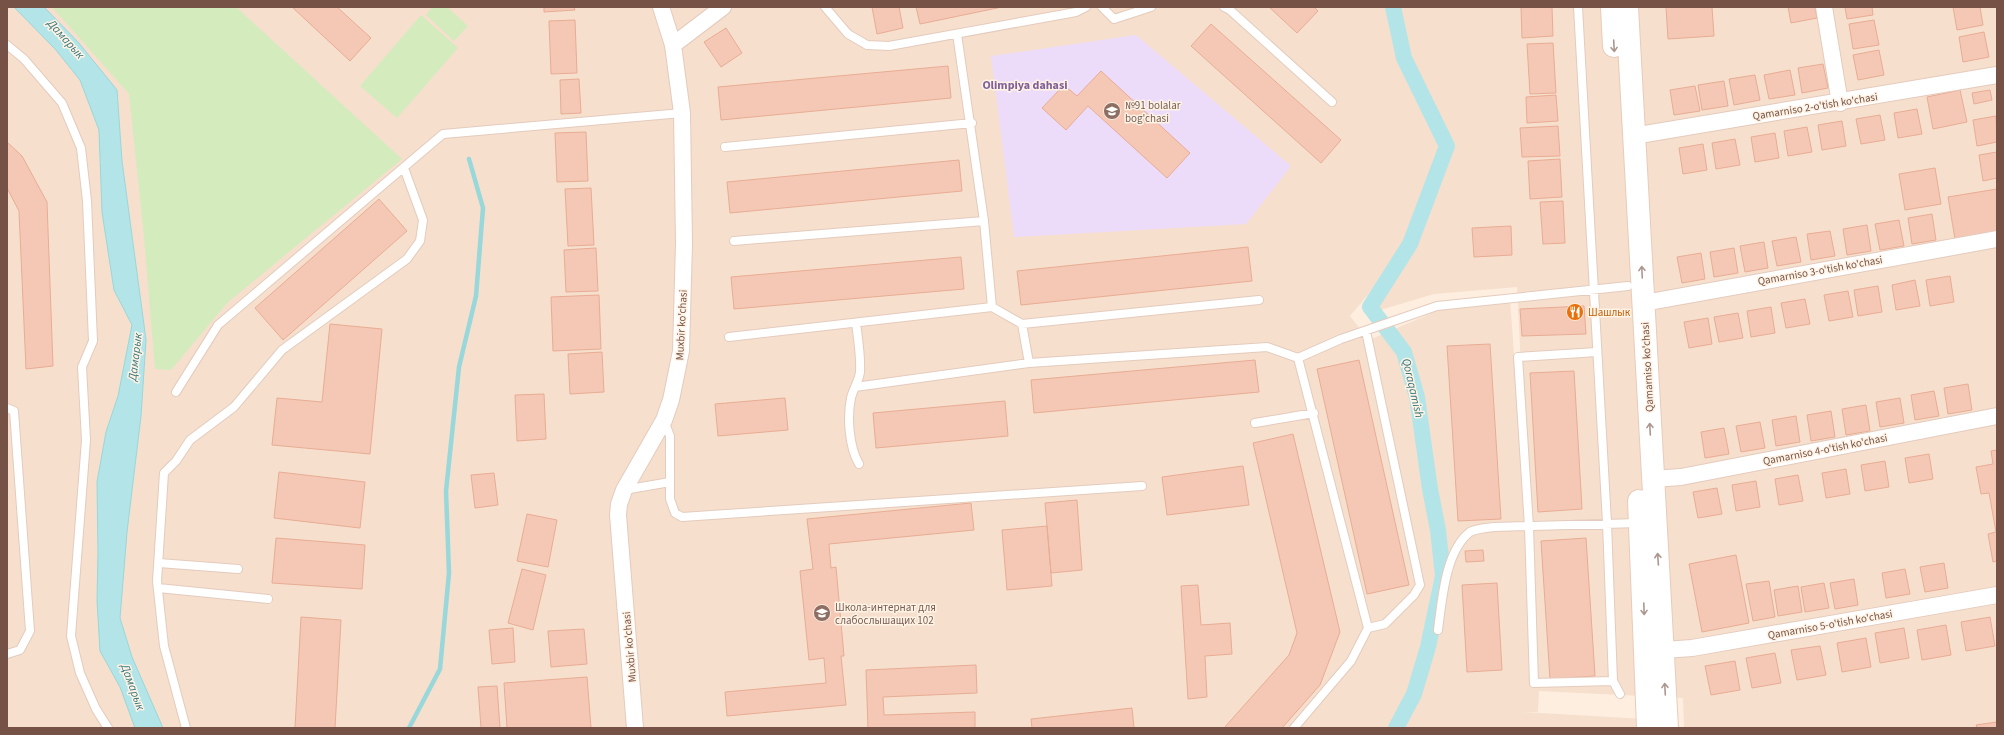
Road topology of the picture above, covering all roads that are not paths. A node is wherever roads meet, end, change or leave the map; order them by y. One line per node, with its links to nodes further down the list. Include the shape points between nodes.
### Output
1 (661, 7): 14 (street, Muxbir ko'chasi)
2 (723, 7): 14 (street)
3 (826, 7): 12 (lane, via 848,34 867,45 889,46)
4 (1086, 7): 12 (lane, via 1076,12)
5 (1102, 7): 6 (lane, via 1114,19)
6 (1151, 7)
7 (1224, 7): 16 (lane)
8 (1578, 7): 27 (lane)
9 (1612, 7): 26 (main road, Qamarniso ko'chasi, one-way to 26)
10 (1627, 7): 20 (main road, Qamarniso ko'chasi)
11 (1824, 7): 17 (street)
12 (957, 34): 19 (lane)
13 (7, 45): 64 (lane, via 24,59 62,102 81,148 87,201 93,342 82,367 86,440 71,636 80,674)
14 (673, 45): 18 (street, Muxbir ko'chasi)
15 (1997, 75): 17 (street, Qamarniso 2-o'tish ko'chasi)
16 (1332, 102)
17 (1840, 102): 20 (street, Qamarniso 2-o'tish ko'chasi)
18 (682, 112): 22 (lane, via 443,134); 43 (street, Muxbir ko'chasi, via 684,243 681,351 672,400)
19 (972, 123): 21 (lane); 23 (lane)
20 (1634, 136): 29 (main road, Qamarniso ko'chasi, one-way to 20)
21 (725, 147)
22 (404, 168): 39 (lane, via 218,325); 53 (lane, via 423,220 420,241 407,259 282,350 234,407 190,440 164,473)
23 (984, 220): 25 (lane); 30 (lane)
24 (1997, 238): 29 (street, Qamarniso 3-o'tish ko'chasi)
25 (734, 241)
26 (1628, 286): 27 (lane); 51 (main road, Qamarniso ko'chasi)
27 (1593, 291): 33 (lane, via 1438,306); 35 (lane)
28 (1259, 300): 32 (lane)
29 (1644, 304): 46 (main road, Qamarniso ko'chasi, one-way to 29)
30 (992, 307): 31 (lane); 32 (lane)
31 (856, 323): 34 (lane); 38 (lane, via 860,374)
32 (1022, 324): 37 (lane)
33 (1366, 331): 36 (lane); 58 (lane, via 1420,585 1414,595 1385,624)
34 (729, 337)
35 (1597, 352): 50 (lane); 52 (lane, via 1518,357)
36 (1298, 358): 37 (lane, via 1267,347); 41 (lane)
37 (1029, 363): 38 (lane)
38 (855, 387): 45 (lane, via 849,417 853,455)
39 (176, 392)
40 (7, 408): 61 (lane, via 14,411 30,631 20,650)
41 (1314, 413): 44 (lane); 58 (lane)
42 (1997, 416): 46 (street, Qamarniso 4-o'tish ko'chasi, via 1681,477)
43 (664, 420): 47 (lane, via 670,436); 49 (street, Muxbir ko'chasi)
44 (1255, 423)
45 (859, 464)
46 (1653, 479): 60 (main road, Qamarniso ko'chasi, one-way to 46)
47 (670, 482): 48 (lane, via 670,499 675,513 682,517); 49 (lane)
48 (1142, 486)
49 (624, 490): 66 (street, Muxbir ko'chasi, via 618,515)
50 (1607, 523): 51 (lane); 52 (lane); 62 (lane)
51 (1640, 523): 68 (main road, Qamarniso ko'chasi, one-way to 68)
52 (1528, 527): 59 (lane, via 1494,527 1471,532 1455,550 1444,590); 62 (lane, via 1534,683)
53 (159, 563): 54 (lane); 55 (lane)
54 (238, 570)
55 (158, 588): 57 (lane); 65 (lane, via 164,646)
56 (1997, 595): 60 (street, Qamarniso 5-o'tish ko'chasi, via 1692,648)
57 (268, 599)
58 (1368, 628): 67 (lane, via 1351,661)
59 (1438, 630)
60 (1664, 650): 69 (main road, Qamarniso ko'chasi, one-way to 60)
61 (7, 654)
62 (1613, 681): 63 (lane)
63 (1620, 694)
64 (108, 728)
65 (186, 728)
66 (636, 728)
67 (1294, 728)
68 (1648, 728)
69 (1667, 728)

